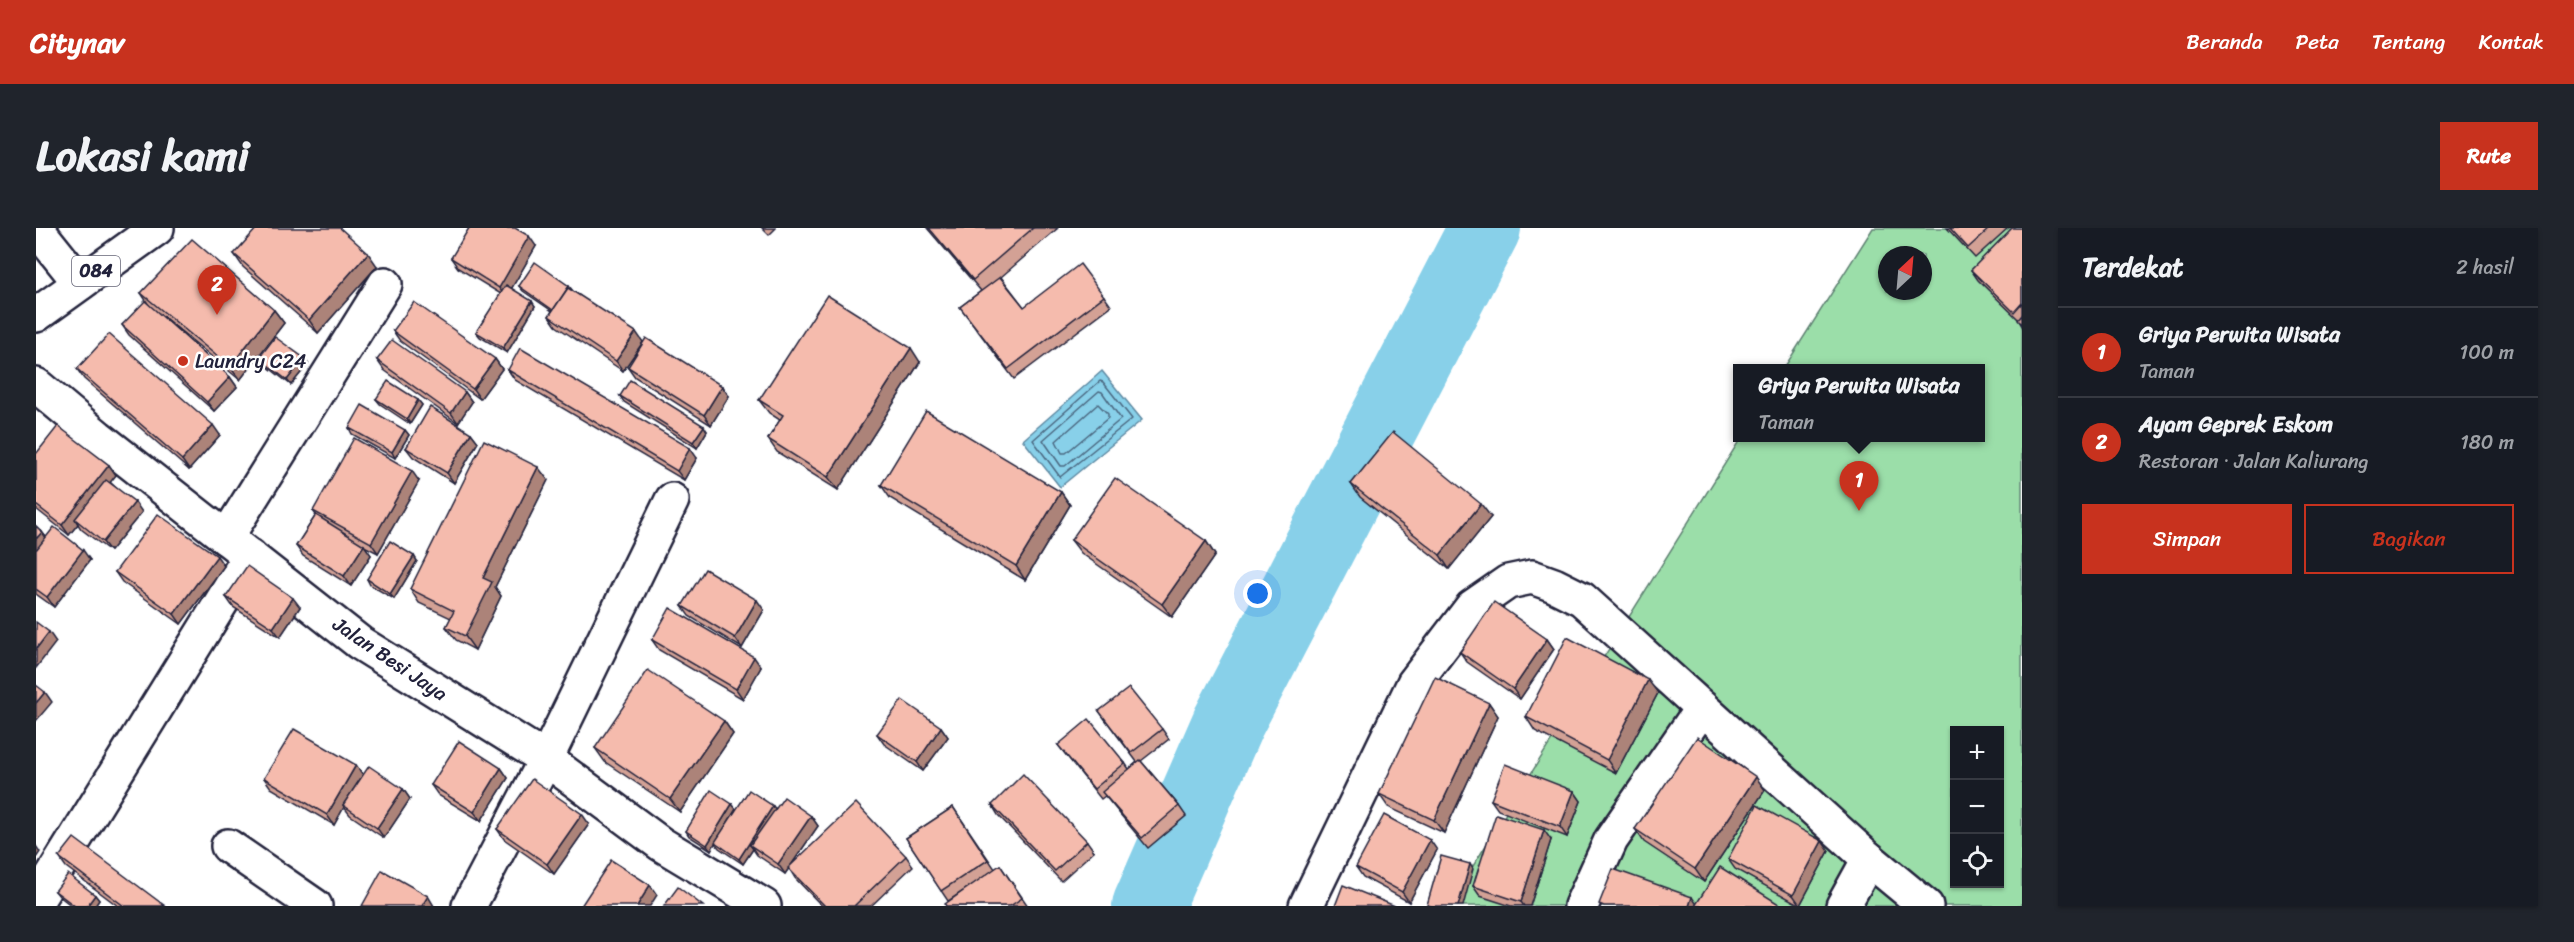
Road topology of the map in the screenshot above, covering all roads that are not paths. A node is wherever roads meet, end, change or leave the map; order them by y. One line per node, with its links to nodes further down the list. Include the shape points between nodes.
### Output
1 (36, 228): 3 (street)
2 (157, 228): 3 (street, 084)
3 (80, 283): 5 (street, 084)
4 (385, 284): 8 (street)
5 (36, 315)
6 (36, 385): 8 (street, Jalan Besi Jaya)
7 (672, 500): 10 (street)
8 (238, 547): 10 (street, Jalan Besi Jaya, via 360,643); 13 (street)
9 (1702, 708): 12 (street); 17 (street, via 1581,599 1532,577 1508,582 1472,607 1413,683); 18 (street, via 1611,840)
10 (546, 759): 15 (street); 16 (street, Jalan Besi Jaya, via 661,844)
11 (228, 846): 14 (street)
12 (1869, 859): 19 (street); 20 (street)
13 (36, 902)
14 (315, 906)
15 (469, 906)
16 (765, 906)
17 (1306, 906)
18 (1581, 906)
19 (1843, 906)
20 (1926, 906)

